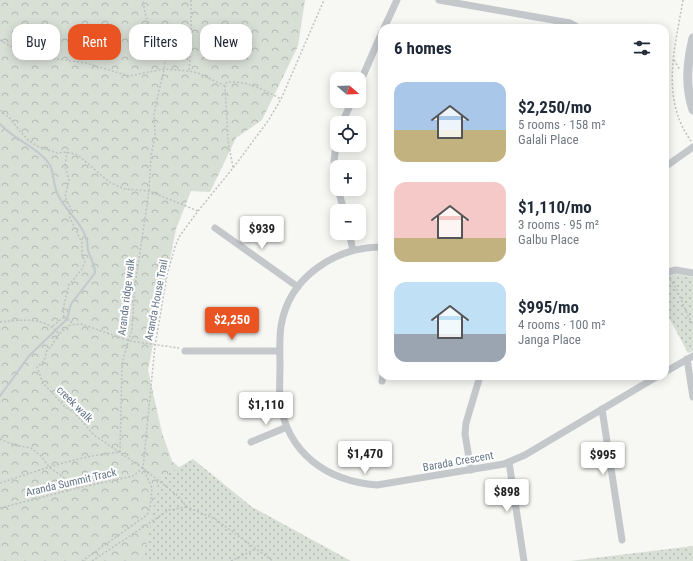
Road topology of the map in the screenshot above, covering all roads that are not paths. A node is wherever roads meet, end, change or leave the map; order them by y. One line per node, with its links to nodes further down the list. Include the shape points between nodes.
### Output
1 (397, 0): 3 (street)
2 (438, 0): 4 (street)
3 (386, 24)
4 (572, 24)
5 (693, 38): 8 (street, via 686,73)
6 (378, 41): 7 (street)
7 (364, 72)
8 (693, 110)
9 (692, 144): 10 (street)
10 (669, 164)
11 (215, 228): 17 (street)
12 (351, 240): 14 (street)
13 (378, 247): 14 (street, Barada Crescent)
14 (353, 250): 17 (street, Barada Crescent, via 321,264)
15 (693, 273): 16 (street, via 676,270)
16 (669, 274)
17 (298, 287): 19 (street, Barada Crescent, via 283,318)
18 (185, 350): 19 (street)
19 (280, 351): 26 (street, Barada Crescent, via 280,396)
20 (690, 357): 21 (street); 24 (street)
21 (669, 370)
22 (479, 380): 29 (street, via 465,434)
23 (651, 380): 25 (street, Barada Crescent)
24 (693, 397)
25 (602, 409): 28 (street, Barada Crescent); 30 (street)
26 (287, 427): 27 (street); 29 (street, Barada Crescent, via 303,453 315,464 329,473 361,484 393,484)
27 (251, 442)
28 (509, 462): 29 (street, Barada Crescent); 31 (street)
29 (471, 470)
30 (622, 540)
31 (524, 561)

